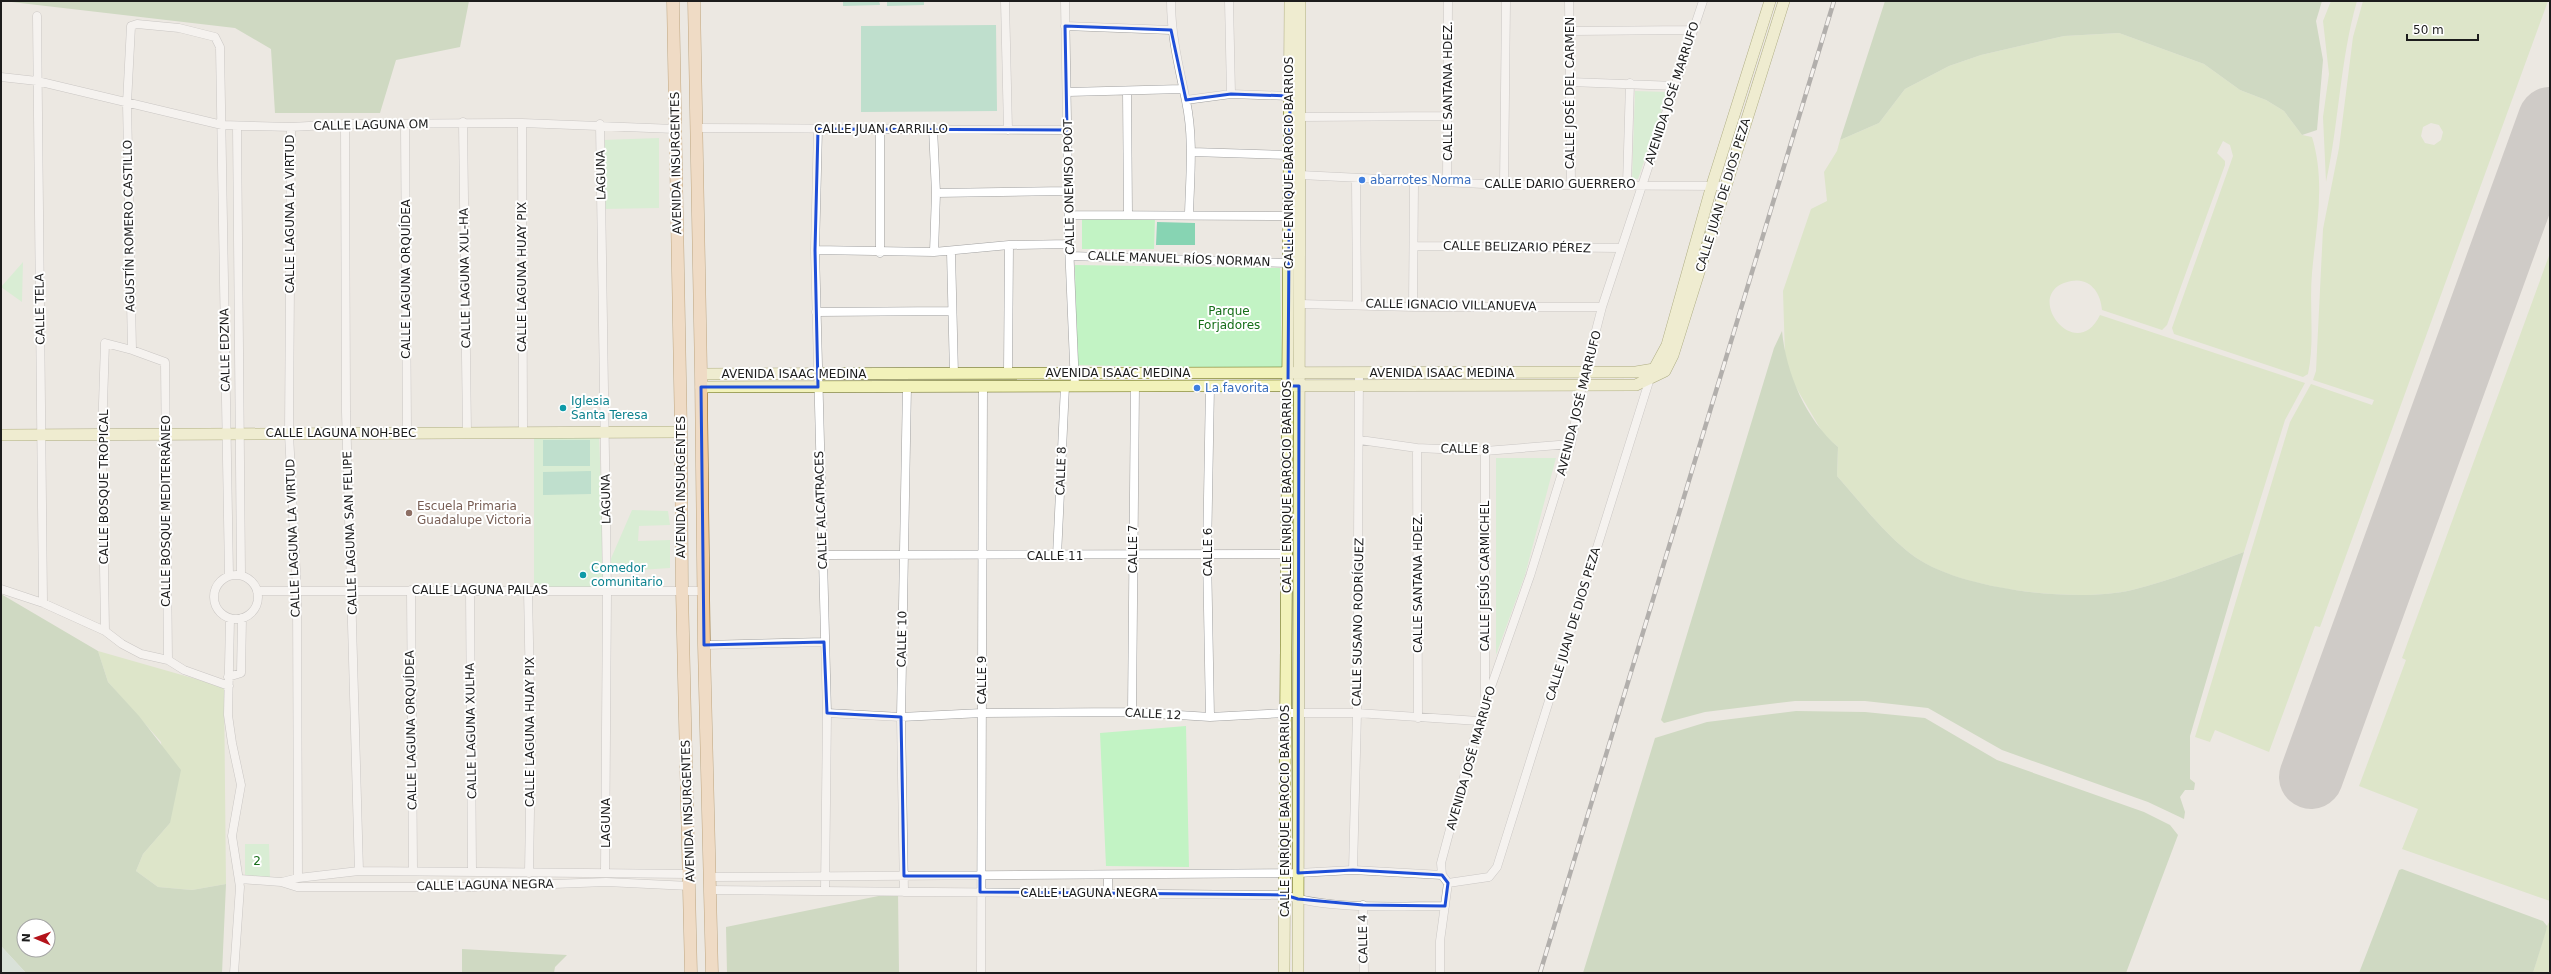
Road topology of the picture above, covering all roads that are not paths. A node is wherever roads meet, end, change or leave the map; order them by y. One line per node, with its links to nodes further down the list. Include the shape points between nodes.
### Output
1 (672, 1): 45 (main road, AVENIDA INSURGENTES)
2 (694, 1): 43 (main road, AVENIDA INSURGENTES)
3 (1005, 1): 48 (street)
4 (1065, 1): 17 (street, CALLE ONEMISO POOT)
5 (1171, 1): 18 (street)
6 (1229, 1): 29 (street)
7 (1290, 1): 30 (main road, CALLE ENRIQUE BAROCIO BARRIOS)
8 (1300, 1): 33 (main road, CALLE ENRIQUE BAROCIO BARRIOS)
9 (1448, 1): 34 (street, CALLE SANTANA HDEZ.)
10 (1506, 1): 60 (street)
11 (1570, 1): 20 (street, CALLE JOSÉ DEL CARMEN)
12 (1703, 1): 19 (street, AVENIDA JOSÉ MARRUFO)
13 (1770, 1): 59 (main road, CALLE JUAN DE DIOS PEZA)
14 (1784, 1): 61 (main road, CALLE JUAN DE DIOS PEZA)
15 (37, 16): 22 (street, CALLE TELA)
16 (131, 26): 32 (street, AGUSTÍN ROMERO CASTILLO); 40 (street, CALLE EDZNA, via 137,24 179,28 215,37 220,47)
17 (1065, 26): 18 (street); 28 (street, CALLE ONEMISO POOT)
18 (1171, 30): 26 (street)
19 (1693, 30): 20 (street); 25 (street, AVENIDA JOSÉ MARRUFO)
20 (1571, 31): 23 (street, CALLE JOSÉ DEL CARMEN)
21 (1, 77): 22 (street, CALLE LAGUNA OM)
22 (37, 81): 32 (street, CALLE LAGUNA OM); 125 (street, CALLE TELA)
23 (1570, 82): 24 (street); 56 (street, CALLE JOSÉ DEL CARMEN)
24 (1630, 83): 25 (street); 58 (street)
25 (1676, 86): 57 (street, AVENIDA JOSÉ MARRUFO)
26 (1182, 89): 27 (street); 31 (street)
27 (1127, 91): 28 (street); 66 (street)
28 (1068, 92): 49 (street, CALLE ONEMISO POOT)
29 (1230, 94): 30 (street); 31 (street)
30 (1290, 96): 51 (main road, CALLE ENRIQUE BAROCIO BARRIOS)
31 (1186, 100): 50 (street)
32 (127, 103): 40 (street, CALLE LAGUNA OM); 86 (street, AGUSTÍN ROMERO CASTILLO)
33 (1300, 116): 34 (street); 52 (main road, CALLE ENRIQUE BAROCIO BARRIOS)
34 (1449, 116): 55 (street, CALLE SANTANA HDEZ.)
35 (463, 122): 36 (street, CALLE LAGUNA OM); 38 (street, CALLE LAGUNA OM); 118 (street, CALLE LAGUNA XUL-HA)
36 (522, 122): 39 (street, CALLE LAGUNA OM); 113 (street, CALLE LAGUNA HUAY PIX)
37 (345, 124): 38 (street, CALLE LAGUNA OM); 42 (street, CALLE LAGUNA OM); 116 (street, CALLE LAGUNA SAN FELIPE)
38 (405, 124): 117 (street, CALLE LAGUNA ORQUÍDEA)
39 (600, 124): 45 (street, CALLE LAGUNA OM); 114 (street, LAGUNA)
40 (222, 125): 41 (street, CALLE LAGUNA OM); 98 (street, CALLE EDZNA)
41 (237, 126): 42 (street, CALLE LAGUNA OM); 99 (street, CALLE EDZNA)
42 (291, 127): 123 (street, CALLE LAGUNA LA VIRTUD)
43 (695, 128): 46 (street, CALLE JUAN CARRILLO); 78 (main road, AVENIDA INSURGENTES)
44 (933, 128): 47 (street, CALLE JUAN CARRILLO); 48 (street, CALLE JUAN CARRILLO); 63 (street)
45 (675, 129): 79 (main road, AVENIDA INSURGENTES)
46 (818, 129): 47 (street, CALLE JUAN CARRILLO); 72 (street, CALLE ALCATRACES)
47 (880, 129): 75 (street)
48 (1008, 130): 49 (street, CALLE JUAN CARRILLO)
49 (1067, 130): 62 (street, CALLE ONEMISO POOT)
50 (1192, 152): 51 (street); 64 (street)
51 (1290, 155): 67 (main road, CALLE ENRIQUE BAROCIO BARRIOS)
52 (1300, 176): 53 (street, CALLE DARIO GUERRERO); 67 (main road, CALLE ENRIQUE BAROCIO BARRIOS)
53 (1356, 179): 54 (street, CALLE DARIO GUERRERO); 81 (street)
54 (1414, 182): 55 (street, CALLE DARIO GUERRERO); 70 (street)
55 (1447, 182): 60 (street, CALLE DARIO GUERRERO)
56 (1570, 184): 58 (street, CALLE DARIO GUERRERO); 60 (street, CALLE DARIO GUERRERO)
57 (1642, 184): 58 (street, CALLE DARIO GUERRERO); 59 (street, CALLE DARIO GUERRERO); 71 (street, AVENIDA JOSÉ MARRUFO)
58 (1627, 185)
59 (1712, 185): 61 (street, CALLE DARIO GUERRERO); 87 (main road, CALLE JUAN DE DIOS PEZA, via 1667,346)
60 (1504, 186)
61 (1725, 186): 100 (main road, CALLE JUAN DE DIOS PEZA, via 1673,356 1665,371)
62 (1068, 191): 63 (street); 65 (street, CALLE ONEMISO POOT)
63 (936, 193): 73 (street)
64 (1189, 214): 66 (street); 67 (street)
65 (1070, 215): 66 (street); 68 (street, CALLE ONEMISO POOT)
66 (1128, 215)
67 (1294, 216): 77 (main road, CALLE ENRIQUE BAROCIO BARRIOS); 80 (main road, CALLE ENRIQUE BAROCIO BARRIOS)
68 (1069, 244): 69 (street); 76 (street, CALLE ONEMISO POOT)
69 (1009, 245): 74 (street); 89 (street)
70 (1414, 246): 71 (street, CALLE BELIZARIO PÉREZ); 82 (street)
71 (1620, 248): 83 (street, AVENIDA JOSÉ MARRUFO)
72 (815, 250): 75 (street); 85 (street, CALLE ALCATRACES)
73 (934, 252): 74 (street); 75 (street)
74 (951, 252): 84 (street)
75 (880, 253)
76 (1070, 256): 77 (street, CALLE MANUEL RÍOS NORMAN); 90 (street, CALLE ONEMISO POOT)
77 (1289, 263): 91 (main road, CALLE ENRIQUE BAROCIO BARRIOS)
78 (699, 271): 79 (main road); 95 (main road, AVENIDA INSURGENTES)
79 (678, 272): 115 (main road, AVENIDA INSURGENTES)
80 (1300, 304): 81 (street, CALLE IGNACIO VILLANUEVA); 92 (main road, CALLE ENRIQUE BAROCIO BARRIOS)
81 (1357, 304): 82 (street, CALLE IGNACIO VILLANUEVA)
82 (1413, 307): 83 (street, CALLE IGNACIO VILLANUEVA)
83 (1602, 307): 88 (street, AVENIDA JOSÉ MARRUFO)
84 (952, 311): 85 (street); 97 (street)
85 (816, 312): 96 (street, CALLE ALCATRACES)
86 (132, 350): 119 (street, CALLE BOSQUE TROPICAL, via 105,343); 120 (street, CALLE BOSQUE MEDITERRÁNEO, via 165,362)
87 (1654, 368): 88 (main road, AVENIDA ISAAC MEDINA, via 1636,372); 100 (street, CALLE JUAN DE DIOS PEZA)
88 (1585, 372): 94 (main road, AVENIDA ISAAC MEDINA); 111 (street, AVENIDA JOSÉ MARRUFO)
89 (1008, 373): 90 (main road, AVENIDA ISAAC MEDINA); 97 (main road, AVENIDA ISAAC MEDINA)
90 (1075, 373): 91 (main road, AVENIDA ISAAC MEDINA); 104 (street, CALLE ONEMISO POOT)
91 (1288, 373): 92 (main road, AVENIDA ISAAC MEDINA); 107 (main road, CALLE ENRIQUE BAROCIO BARRIOS)
92 (1300, 373): 93 (main road, AVENIDA ISAAC MEDINA); 108 (main road, CALLE ENRIQUE BAROCIO BARRIOS)
93 (1360, 373): 94 (main road, AVENIDA ISAAC MEDINA); 109 (street, CALLE SUSANO RODRÍGUEZ)
94 (1430, 373): 110 (main road)
95 (701, 374): 96 (main road, AVENIDA ISAAC MEDINA); 112 (main road, AVENIDA INSURGENTES)
96 (816, 374): 97 (main road, AVENIDA ISAAC MEDINA); 101 (street, CALLE ALCATRACES)
97 (954, 374)
98 (225, 378): 99 (street); 121 (street, CALLE EDZNA)
99 (240, 378): 122 (street, CALLE EDZNA)
100 (1650, 380): 111 (main road, AVENIDA ISAAC MEDINA, via 1636,385); 187 (street, CALLE JUAN DE DIOS PEZA, via 1497,867 1489,877)
101 (818, 386): 102 (main road, AVENIDA ISAAC MEDINA); 112 (main road, AVENIDA ISAAC MEDINA); 133 (street, CALLE ALCATRACES)
102 (907, 386): 103 (main road, AVENIDA ISAAC MEDINA); 134 (street, CALLE 10)
103 (983, 386): 104 (main road, AVENIDA ISAAC MEDINA); 135 (street, CALLE 9)
104 (1070, 386): 105 (main road, AVENIDA ISAAC MEDINA); 136 (street, CALLE 8)
105 (1135, 386): 106 (main road, AVENIDA ISAAC MEDINA); 130 (street, CALLE 7)
106 (1210, 386): 107 (main road, AVENIDA ISAAC MEDINA); 131 (street, CALLE 6)
107 (1288, 386): 108 (main road, AVENIDA ISAAC MEDINA); 132 (main road, CALLE ENRIQUE BAROCIO BARRIOS)
108 (1300, 386): 109 (main road, AVENIDA ISAAC MEDINA); 164 (main road, CALLE ENRIQUE BAROCIO BARRIOS)
109 (1360, 386): 110 (main road, AVENIDA ISAAC MEDINA); 126 (street, CALLE SUSANO RODRÍGUEZ)
110 (1430, 386): 111 (main road, AVENIDA ISAAC MEDINA)
111 (1582, 386): 127 (street, AVENIDA JOSÉ MARRUFO)
112 (701, 387): 147 (main road, AVENIDA INSURGENTES)
113 (523, 432): 114 (main road, CALLE LAGUNA NOH-BEC); 118 (main road, CALLE LAGUNA NOH-BEC)
114 (605, 432): 115 (main road, CALLE LAGUNA NOH-BEC); 148 (street, LAGUNA)
115 (681, 432): 146 (main road, AVENIDA INSURGENTES)
116 (347, 433): 117 (main road, CALLE LAGUNA NOH-BEC); 123 (main road, CALLE LAGUNA NOH-BEC); 140 (street, CALLE LAGUNA SAN FELIPE)
117 (407, 433): 118 (main road, CALLE LAGUNA NOH-BEC)
118 (467, 433)
119 (102, 434): 120 (main road, CALLE LAGUNA NOH-BEC); 125 (main road, CALLE LAGUNA NOH-BEC); 152 (street, CALLE BOSQUE TROPICAL)
120 (166, 434): 121 (main road, CALLE LAGUNA NOH-BEC); 155 (street, CALLE BOSQUE MEDITERRÁNEO)
121 (226, 434): 122 (main road, CALLE LAGUNA NOH-BEC); 138 (street, CALLE EDZNA)
122 (241, 434): 123 (main road, CALLE LAGUNA NOH-BEC); 137 (street, CALLE EDZNA)
123 (289, 434): 145 (street, CALLE LAGUNA LA VIRTUD)
124 (1, 435): 125 (main road, CALLE LAGUNA NOH-BEC)
125 (41, 435): 149 (street, CALLE TELA)
126 (1360, 440): 128 (street, CALLE 8); 160 (street, CALLE SUSANO RODRÍGUEZ)
127 (1571, 444): 129 (street, CALLE 8); 158 (street, AVENIDA JOSÉ MARRUFO, via 1530,576)
128 (1417, 448): 129 (street, CALLE 8); 167 (street, CALLE SANTANA HDEZ.)
129 (1485, 450): 158 (street, CALLE JESÚS CARMICHEL)
130 (1132, 554): 131 (street, CALLE 11); 136 (street, CALLE 11); 159 (street, CALLE 7)
131 (1207, 554): 132 (street, CALLE 11); 166 (street, CALLE 6)
132 (1287, 554): 163 (main road, CALLE ENRIQUE BAROCIO BARRIOS)
133 (823, 555): 134 (street, CALLE 11); 153 (street, CALLE ALCATRACES)
134 (903, 555): 135 (street, CALLE 11); 165 (street, CALLE 10)
135 (982, 556): 136 (street, CALLE 11); 162 (street, CALLE 9)
136 (1057, 556)
137 (241, 575): 138 (street); 144 (street, via 248,578)
138 (229, 576): 151 (street, via 221,580 215,588 214,598 221,614)
139 (1, 589): 149 (street)
140 (352, 589): 141 (street, CALLE LAGUNA PAILAS); 145 (street, CALLE LAGUNA PAILAS); 171 (street, CALLE LAGUNA SAN FELIPE)
141 (411, 590): 142 (street, CALLE LAGUNA PAILAS); 169 (street, CALLE LAGUNA ORQUÍDEA)
142 (470, 590): 143 (street, CALLE LAGUNA PAILAS); 172 (street, CALLE LAGUNA XULHA)
143 (528, 590): 148 (street, CALLE LAGUNA PAILAS); 173 (street, CALLE LAGUNA HUAY PIX, via 531,746)
144 (257, 591): 145 (street, CALLE LAGUNA PAILAS); 150 (street, via 255,607)
145 (297, 591): 183 (street, CALLE LAGUNA LA VIRTUD)
146 (682, 591): 147 (street, CALLE LAGUNA PAILAS); 148 (street, CALLE LAGUNA PAILAS); 185 (main road, AVENIDA INSURGENTES)
147 (703, 591): 154 (main road, AVENIDA INSURGENTES)
148 (607, 592): 174 (street, LAGUNA)
149 (43, 603): 152 (street)
150 (242, 618): 151 (street); 156 (street, via 241,673)
151 (230, 619): 156 (street)
152 (105, 631): 155 (street, via 141,654)
153 (824, 642): 154 (street); 161 (street, CALLE ALCATRACES)
154 (704, 645): 181 (main road, AVENIDA INSURGENTES)
155 (168, 660): 157 (street, via 184,670)
156 (228, 677): 157 (street)
157 (229, 686): 184 (street, via 232,743 241,785 232,836)
158 (1485, 702): 168 (street, AVENIDA JOSÉ MARRUFO)
159 (1132, 712): 162 (street, CALLE 12); 166 (street, CALLE 12)
160 (1357, 712): 164 (street, CALLE 12); 167 (street, CALLE 12); 170 (street, CALLE SUSANO RODRÍGUEZ)
161 (827, 713): 165 (street, CALLE 12); 182 (street, CALLE ALCATRACES)
162 (982, 713): 165 (street, CALLE 12); 180 (street, CALLE 9)
163 (1286, 713): 164 (street, CALLE 12); 166 (street, CALLE 12); 175 (main road, CALLE ENRIQUE BAROCIO BARRIOS)
164 (1299, 713): 176 (main road, CALLE ENRIQUE BAROCIO BARRIOS)
165 (901, 717): 179 (street, CALLE 10)
166 (1210, 717)
167 (1418, 718): 168 (street, CALLE 12)
168 (1479, 720): 178 (street, AVENIDA JOSÉ MARRUFO, via 1441,863)
169 (413, 870): 171 (street, CALLE LAGUNA NEGRA); 172 (street, CALLE LAGUNA NEGRA)
170 (1353, 870): 176 (street, CALLE LAGUNA NEGRA); 178 (street, CALLE LAGUNA NEGRA)
171 (359, 871): 183 (street, CALLE LAGUNA NEGRA)
172 (472, 872): 173 (street, CALLE LAGUNA NEGRA)
173 (529, 873): 174 (street, CALLE LAGUNA NEGRA)
174 (605, 873): 185 (street, CALLE LAGUNA NEGRA)
175 (1285, 873): 176 (street, CALLE LAGUNA NEGRA); 177 (street, CALLE LAGUNA NEGRA); 193 (main road, CALLE ENRIQUE BAROCIO BARRIOS)
176 (1298, 873): 194 (main road, CALLE ENRIQUE BAROCIO BARRIOS)
177 (1108, 875): 180 (street, CALLE LAGUNA NEGRA); 192 (street)
178 (1442, 875): 187 (street)
179 (904, 876): 180 (street, CALLE LAGUNA NEGRA); 182 (street, CALLE LAGUNA NEGRA); 190 (street, CALLE 10)
180 (980, 876): 191 (street, CALLE 9)
181 (709, 877): 182 (street, CALLE LAGUNA NEGRA); 188 (main road, AVENIDA INSURGENTES)
182 (824, 877): 189 (street, CALLE ALCATRACES)
183 (298, 878): 186 (street, CALLE LAGUNA NEGRA)
184 (240, 879): 186 (street, CALLE LAGUNA NEGRA); 197 (street)
185 (690, 880): 186 (street, CALLE LAGUNA NEGRA, via 472,887 297,887); 198 (main road, AVENIDA INSURGENTES)
186 (281, 882)
187 (1448, 883): 196 (street)
188 (710, 890): 189 (street, CALLE LAGUNA NEGRA); 199 (main road, AVENIDA INSURGENTES)
189 (825, 891): 190 (street, CALLE LAGUNA NEGRA)
190 (904, 892): 191 (street, CALLE LAGUNA NEGRA)
191 (980, 892): 192 (street, CALLE LAGUNA NEGRA); 200 (street, CALLE 9)
192 (1108, 893): 193 (street, CALLE LAGUNA NEGRA)
193 (1285, 895): 194 (street, CALLE LAGUNA NEGRA); 201 (main road, CALLE ENRIQUE BAROCIO BARRIOS)
194 (1298, 900): 195 (street, CALLE LAGUNA NEGRA); 202 (main road, CALLE ENRIQUE BAROCIO BARRIOS)
195 (1363, 905): 196 (street, CALLE LAGUNA NEGRA); 203 (street, CALLE 4)
196 (1444, 906): 204 (street)
197 (234, 973)
198 (691, 973)
199 (712, 973)
200 (981, 973)
201 (1284, 973)
202 (1298, 973)
203 (1364, 973)
204 (1440, 973)

